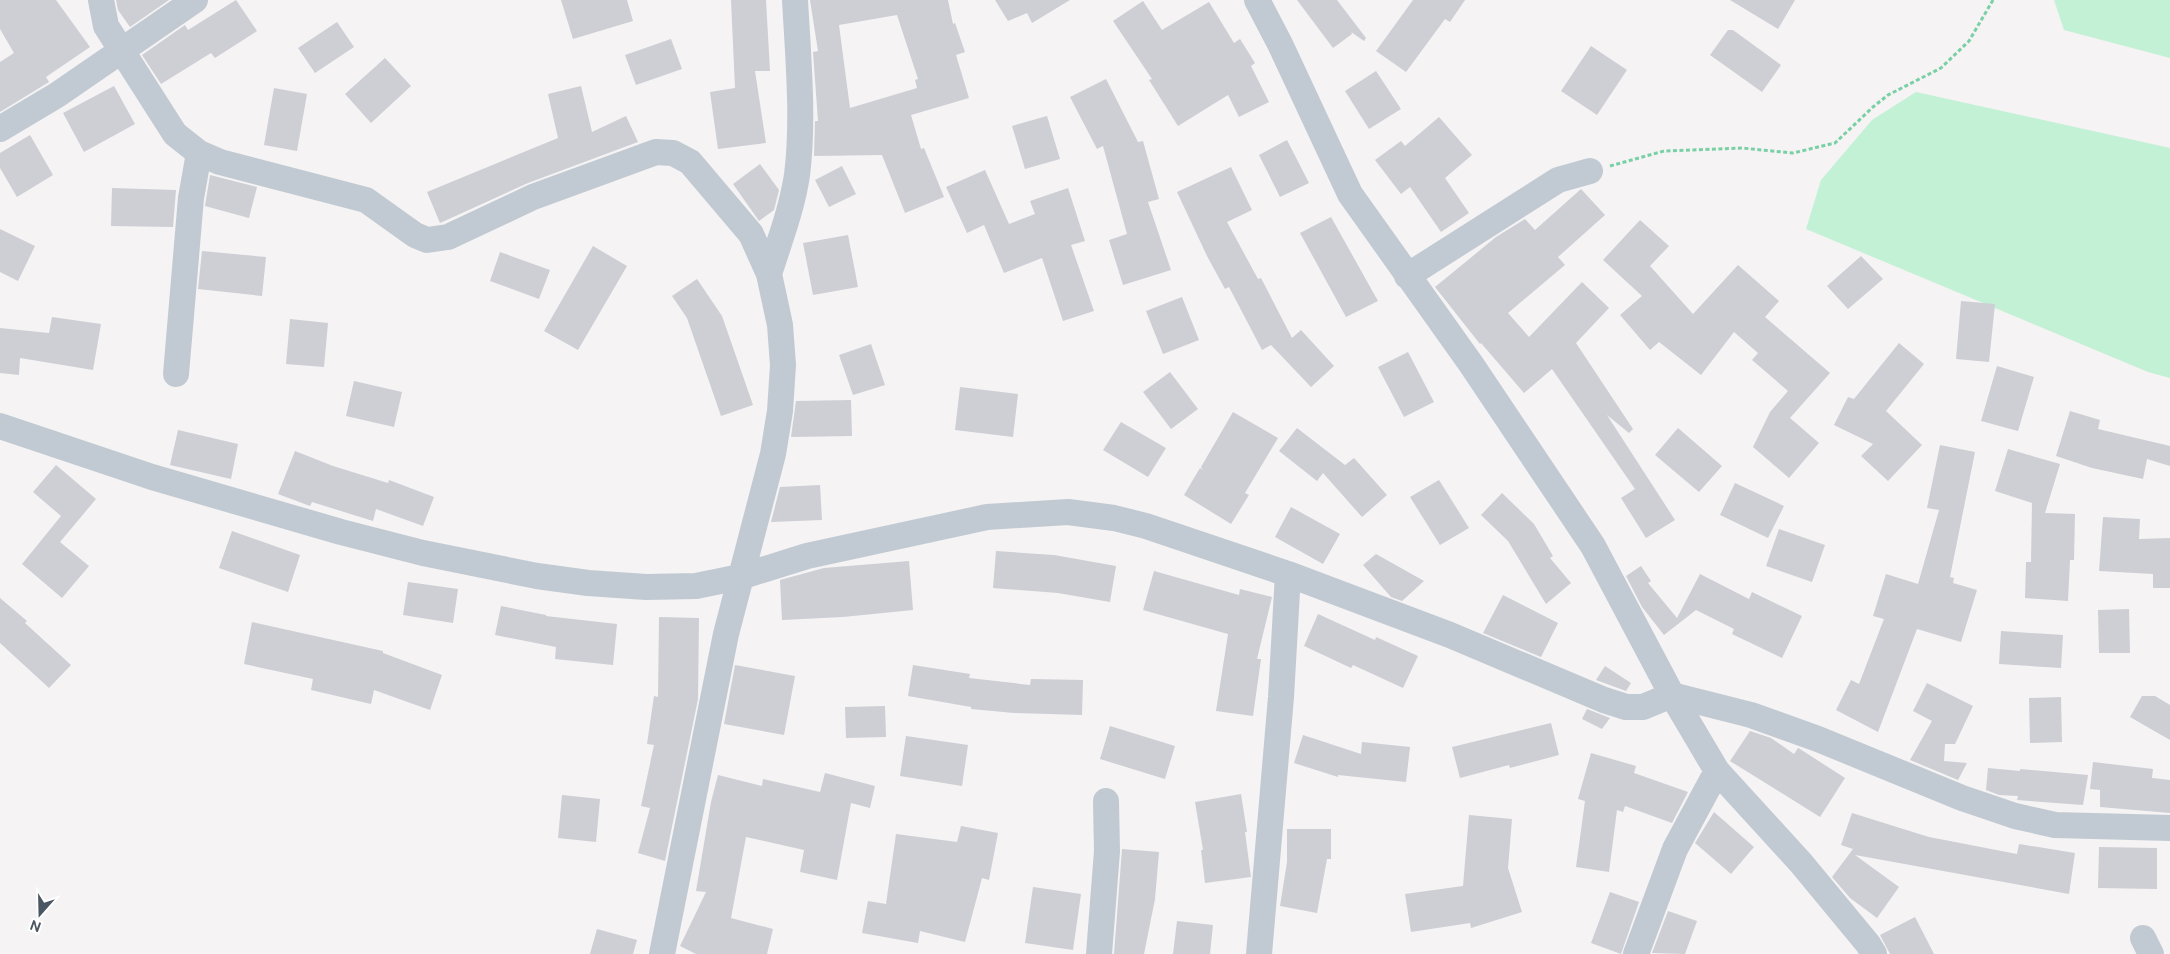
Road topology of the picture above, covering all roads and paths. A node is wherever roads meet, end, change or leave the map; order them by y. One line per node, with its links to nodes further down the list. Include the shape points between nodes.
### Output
1 (101, 0): 6 (street, via 106,26)
2 (195, 0): 6 (street)
3 (795, 0): 10 (street, via 800,130 797,175)
4 (1257, 0): 11 (street, via 1350,194)
5 (1993, 0): 9 (path, via 1969,41 1942,68 1888,95 1835,144 1793,153 1742,148 1664,151)
6 (123, 50): 7 (street); 8 (street, via 175,134)
7 (0, 129)
8 (199, 152): 10 (street, via 220,162 366,200 426,240 448,237 533,197 624,162 656,152 673,152 690,162 751,234); 12 (street, via 191,198)
9 (1590, 171): 11 (street, via 1558,180)
10 (769, 274): 15 (street, via 780,325 783,365 780,411 773,454)
11 (1407, 276): 16 (street, via 1471,364 1593,546)
12 (176, 374)
13 (0, 426): 15 (street, via 152,477 423,553 588,583 696,586)
14 (1288, 574): 15 (street, via 1146,526 1068,512 987,516 807,556); 16 (street, via 1450,635 1626,708 1643,707); 22 (street)
15 (740, 577): 20 (street)
16 (1672, 695): 17 (street); 19 (street, via 1780,724 1962,798 2015,816 2055,825)
17 (1717, 771): 23 (street, via 1675,849); 24 (street, via 1801,863)
18 (1106, 801): 21 (street, via 1106,860)
19 (2170, 828)
20 (662, 954)
21 (1099, 954)
22 (1260, 954)
23 (1636, 954)
24 (1874, 954)

